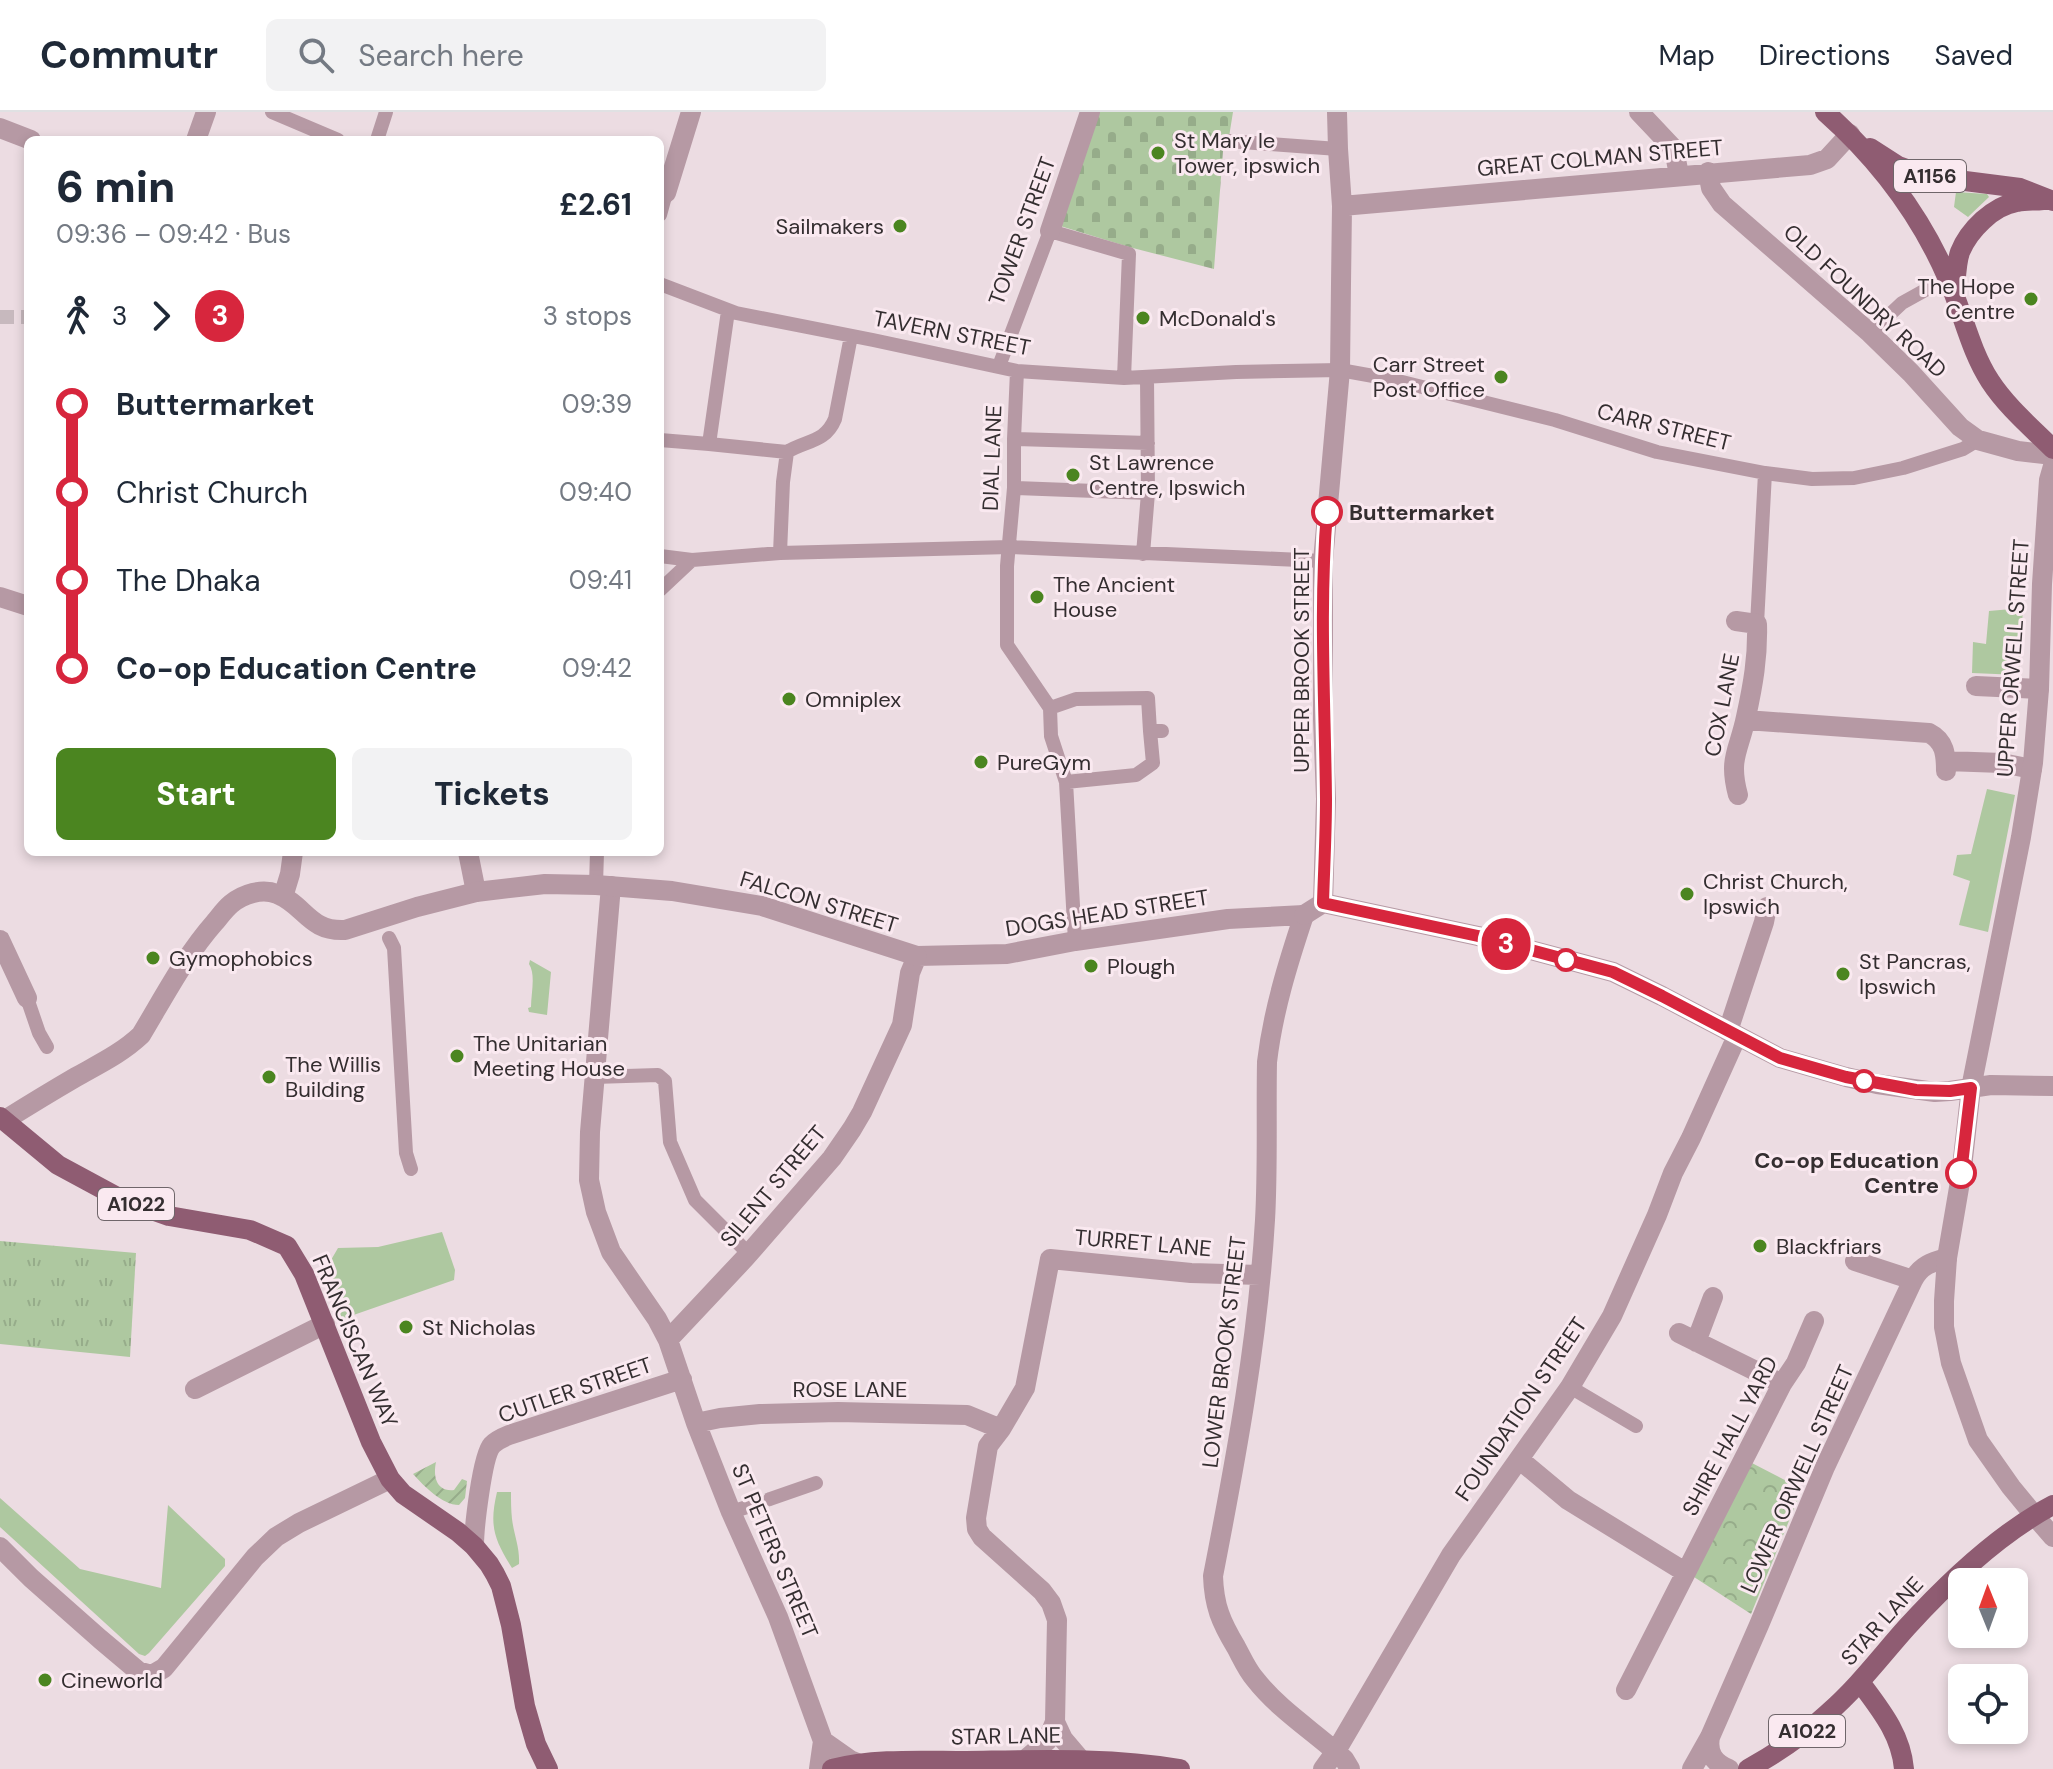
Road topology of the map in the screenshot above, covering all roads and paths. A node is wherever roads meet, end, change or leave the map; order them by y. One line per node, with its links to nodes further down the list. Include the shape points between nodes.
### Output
1 (206, 112): 11 (street)
2 (272, 112): 12 (street)
3 (386, 112): 13 (street)
4 (691, 112): 19 (street)
5 (1090, 112): 23 (street, TOWER STREET)
6 (1337, 112): 16 (street, UPPER BROOK STREET)
7 (1639, 112): 18 (street, via 1674,149)
8 (1825, 112): 10 (main road, A1156)
9 (0, 128): 14 (street)
10 (1850, 134): 17 (street, GREAT COLMAN STREET, via 1819,163); 21 (main road, A1156, via 1910,171 2020,188); 26 (main road, A1156, via 1916,216)
11 (197, 136)
12 (329, 136)
13 (378, 136)
14 (24, 137)
15 (1228, 141): 16 (street)
16 (1338, 149): 22 (street, UPPER BROOK STREET)
17 (1708, 172): 18 (street, GREAT COLMAN STREET); 28 (street, OLD FOUNDRY ROAD, via 1722,204)
18 (1679, 175): 22 (street, GREAT COLMAN STREET)
19 (666, 193): 20 (street)
20 (664, 200)
21 (2052, 200): 26 (main road, A1156, via 2012,203 1986,218 1961,251)
22 (1342, 206): 31 (street, UPPER BROOK STREET)
23 (1050, 231): 30 (street, TOWER STREET); 33 (street, via 1129,254)
24 (664, 286): 27 (street, TAVERN STREET)
25 (1929, 288): 28 (street, via 1902,303)
26 (1954, 295): 40 (main road, A1156, via 1991,382)
27 (728, 311): 29 (street, TAVERN STREET); 39 (street)
28 (1870, 333): 37 (street, OLD FOUNDRY ROAD)
29 (851, 336): 30 (street, TAVERN STREET); 41 (street, via 831,430)
30 (999, 366): 32 (street, TAVERN STREET)
31 (1340, 370): 34 (street, TAVERN STREET); 44 (street, CARR STREET, via 1555,420 1657,452); 52 (street, UPPER BROOK STREET)
32 (1017, 371): 33 (street, TAVERN STREET); 35 (street, DIAL LANE)
33 (1124, 378): 34 (street, TAVERN STREET)
34 (1147, 378): 38 (street)
35 (1014, 439): 38 (street); 45 (street, DIAL LANE)
36 (664, 440): 39 (street)
37 (1978, 440): 42 (street, OLD FOUNDRY ROAD); 44 (street, CARR STREET, via 1918,464 1854,478)
38 (1148, 443): 46 (street)
39 (709, 444): 41 (street)
40 (2053, 449)
41 (787, 452): 48 (street)
42 (2053, 455)
43 (2053, 466): 59 (street, UPPER ORWELL STREET)
44 (1765, 473): 57 (street, COX LANE)
45 (1014, 488): 46 (street); 47 (street, DIAL LANE)
46 (1148, 493): 49 (street)
47 (1010, 547): 48 (street); 49 (street); 60 (street, DIAL LANE, via 1007,645)
48 (780, 553): 51 (street)
49 (1143, 554): 52 (street)
50 (664, 556): 51 (street)
51 (692, 560): 53 (street)
52 (1323, 561): 71 (street, UPPER BROOK STREET)
53 (664, 586)
54 (0, 597): 55 (street)
55 (24, 605)
56 (1736, 621): 57 (street)
57 (1757, 624): 61 (street, COX LANE, via 1758,655)
58 (1976, 686): 59 (street)
59 (2039, 689): 62 (street, UPPER ORWELL STREET)
60 (1050, 708): 63 (street, via 1051,736); 63 (street, via 1076,699 1148,698 1156,731 1153,763 1136,775)
61 (1746, 720): 62 (street, via 1929,733 1942,745 1946,766 2002,763); 64 (street, COX LANE, via 1733,767)
62 (2032, 769): 83 (street, UPPER ORWELL STREET)
63 (1066, 782): 75 (street)
64 (1738, 795)
65 (292, 856): 70 (street)
66 (469, 856): 69 (street)
67 (598, 856): 68 (street)
68 (604, 886): 69 (street, FALCON STREET, via 545,884); 77 (street, FALCON STREET, via 762,906); 81 (street, ST PETERS STREET)
69 (476, 892): 70 (street, FALCON STREET, via 345,930 318,925)
70 (283, 897): 84 (street, via 264,891 231,903 196,944 133,1043)
71 (1323, 903): 73 (street); 79 (street, via 1613,972)
72 (1767, 907): 79 (street)
73 (1304, 915): 75 (street, DOGS HEAD STREET, via 1228,919); 89 (street, LOWER BROOK STREET, via 1278,995 1267,1062)
74 (389, 938): 85 (street, via 394,948)
75 (1075, 941): 77 (street, DOGS HEAD STREET, via 1007,954)
76 (2, 948): 78 (street)
77 (917, 956): 86 (street, SILENT STREET, via 902,1025 862,1112 832,1158)
78 (27, 998): 80 (street)
79 (1732, 1034): 83 (street, via 1780,1058 1846,1077 1916,1090); 97 (street, FOUNDATION STREET, via 1612,1316)
80 (47, 1047)
81 (594, 1077): 86 (street, via 658,1075 665,1081 670,1142 695,1200); 94 (street, ST PETERS STREET, via 591,1193 606,1243)
82 (2053, 1086): 83 (street)
83 (1971, 1088): 87 (street, UPPER ORWELL STREET)
84 (2, 1116): 93 (main road, FRANCISCAN WAY / A1022, via 58,1165 121,1199 169,1216 250,1230 287,1246)
85 (411, 1169)
86 (748, 1253): 94 (street, SILENT STREET)
87 (1947, 1258): 90 (street, via 1922,1267); 107 (street, UPPER ORWELL STREET, via 1944,1327 1964,1402 1984,1450)
88 (1855, 1261): 90 (street)
89 (1260, 1275): 101 (street, TURRET LANE, via 1050,1259 1025,1388); 117 (street, LOWER BROOK STREET, via 1251,1370 1213,1595 1253,1677)
90 (1913, 1280): 115 (street, LOWER ORWELL STREET, via 1825,1467)
91 (1713, 1297): 96 (street, via 1687,1337)
92 (1814, 1321): 96 (street, SHIRE HALL YARD)
93 (325, 1324): 98 (street); 103 (main road, FRANCISCAN WAY / A1022)
94 (668, 1340): 95 (street, ST PETERS STREET)
95 (682, 1379): 99 (street, ST PETERS STREET); 109 (street, CUTLER STREET, via 496,1441 485,1461)
96 (1782, 1384): 111 (street, SHIRE HALL YARD)
97 (1570, 1387): 100 (street); 102 (street, FOUNDATION STREET)
98 (195, 1389)
99 (696, 1423): 101 (street, ROSE LANE, via 760,1414 845,1412 967,1415); 116 (street, ST PETERS STREET, via 739,1509)
100 (1636, 1426)
101 (1001, 1429): 114 (street, TURRET LANE, via 985,1457 977,1529 1051,1603 1057,1620)
102 (1520, 1460): 111 (street, via 1568,1500); 117 (street, FOUNDATION STREET, via 1451,1555)
103 (390, 1479): 109 (main road, A1022); 110 (street, via 276,1537 158,1673 138,1671)
104 (816, 1483): 105 (street)
105 (770, 1499)
106 (2053, 1505): 107 (main road, STAR LANE)
107 (2034, 1515): 108 (street, UPPER ORWELL STREET); 112 (main road, STAR LANE, via 1950,1583)
108 (2053, 1537)
109 (474, 1546): 121 (main road, A1022, via 501,1586 525,1706)
110 (0, 1547)
111 (1685, 1572): 113 (street, SHIRE HALL YARD)
112 (1860, 1682): 129 (main road, STAR LANE / A1022, via 1806,1732); 130 (main road, via 1894,1730)
113 (1626, 1690)
114 (1055, 1722): 118 (street, via 1047,1741); 119 (street)
115 (1710, 1737): 127 (street, LOWER ORWELL STREET); 128 (street, via 1711,1755)
116 (823, 1741): 120 (street); 122 (street, ST PETERS STREET)
117 (1336, 1751): 125 (street); 126 (street, LOWER BROOK STREET)
118 (1026, 1759): 119 (main road, STAR LANE); 120 (main road, STAR LANE)
119 (1080, 1759): 124 (main road, STAR LANE)
120 (857, 1763): 123 (main road, STAR LANE)
121 (548, 1769)
122 (819, 1769)
123 (832, 1769)
124 (1180, 1769)
125 (1323, 1769)
126 (1350, 1769)
127 (1692, 1769)
128 (1729, 1769)
129 (1748, 1769)
130 (1904, 1769)

